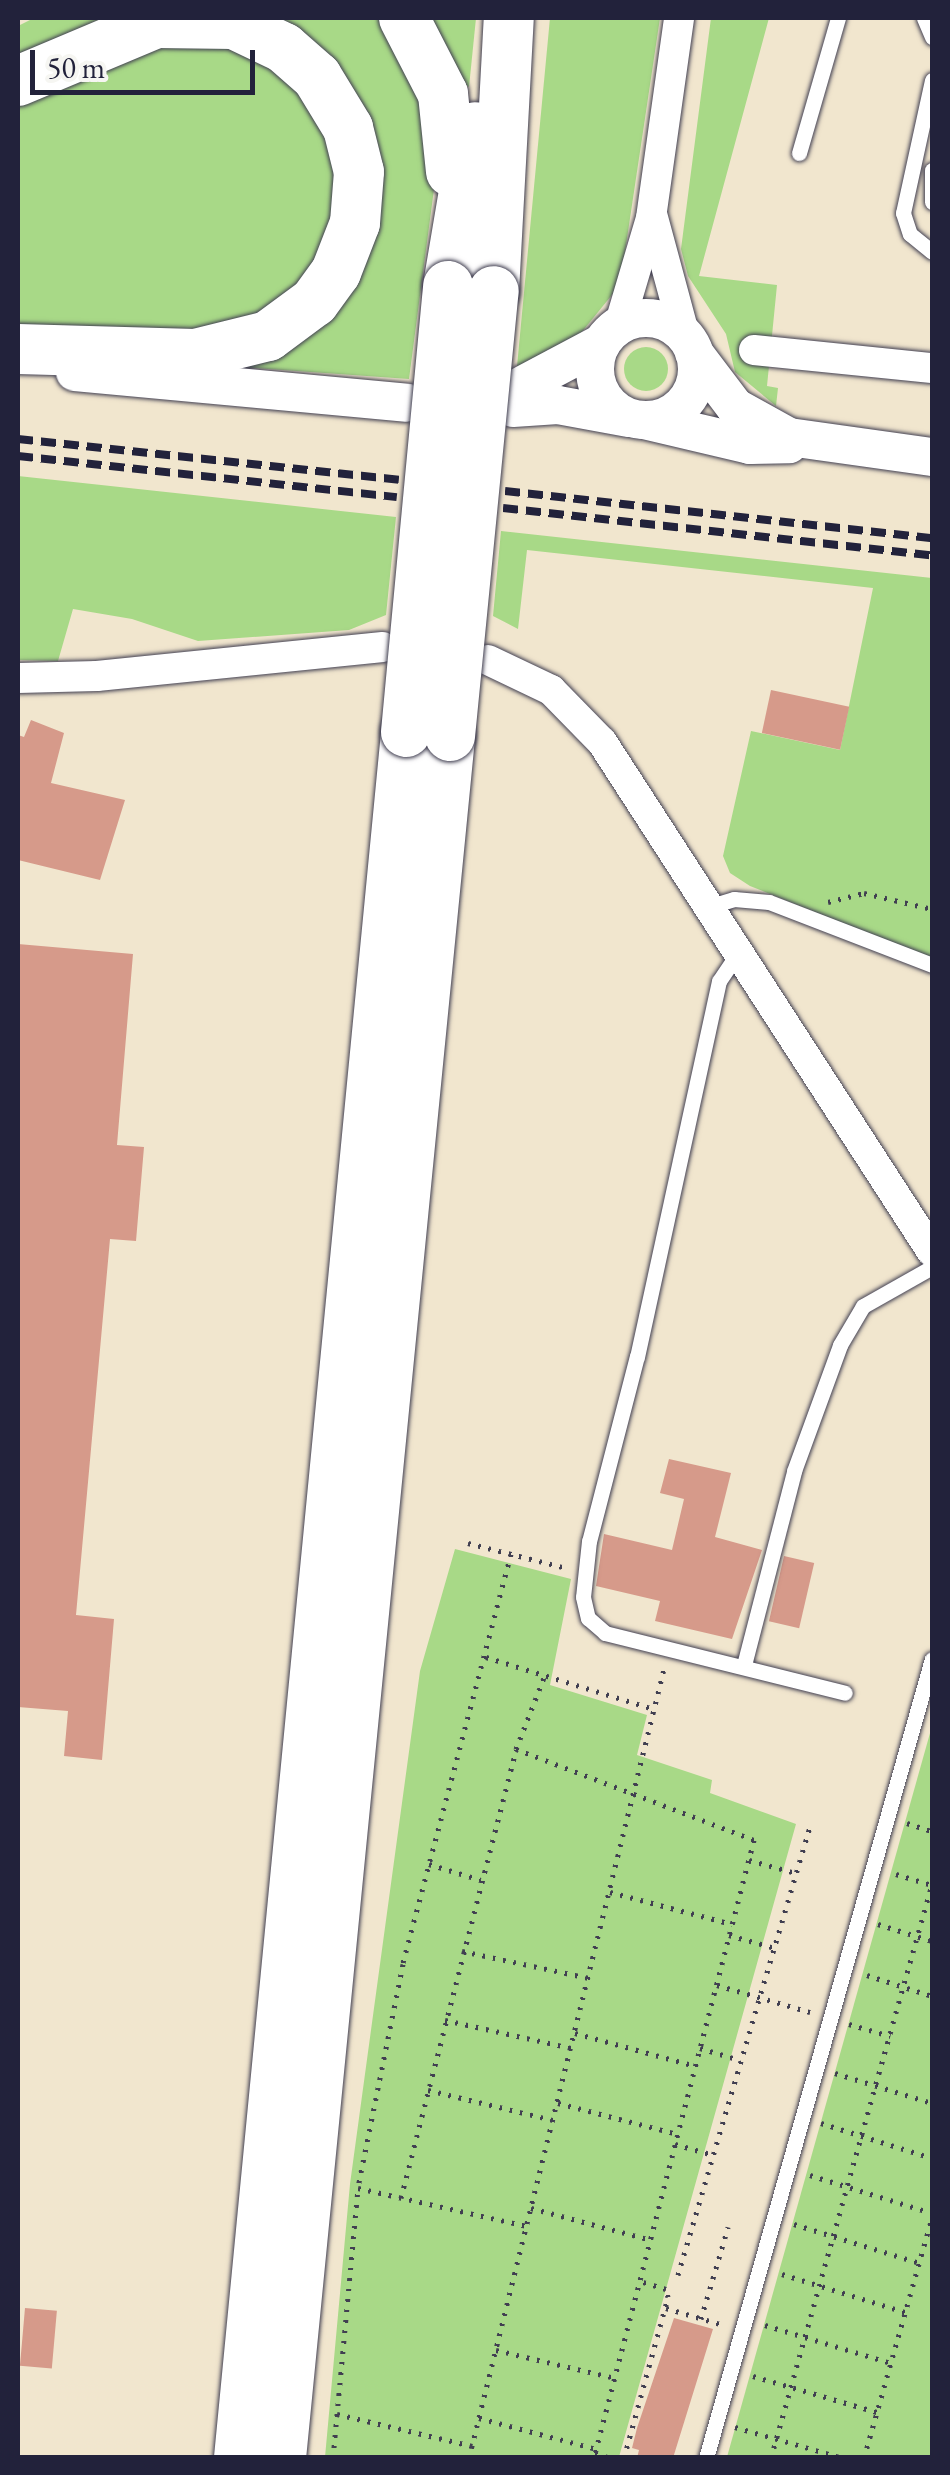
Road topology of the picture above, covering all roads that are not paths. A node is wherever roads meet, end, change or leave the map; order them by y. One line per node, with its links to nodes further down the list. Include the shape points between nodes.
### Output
1 (404, 18): 17 (highway, via 430,59 447,110)
2 (487, 18): 17 (highway)
3 (509, 18): 15 (highway)
4 (536, 18): 15 (highway)
5 (679, 18): 14 (street)
6 (838, 18): 11 (lane)
7 (924, 18): 8 (lane)
8 (932, 37)
9 (932, 80): 16 (lane, via 904,213 910,234)
10 (18, 81): 20 (highway, via 156,23 234,24 284,48 317,77 341,112 360,172 356,223 336,272 314,302 268,336 194,354)
11 (800, 153)
12 (932, 170): 13 (lane)
13 (932, 202)
14 (652, 210): 18 (street); 19 (street, via 666,280)
15 (500, 225): 17 (highway)
16 (932, 252)
17 (465, 279): 31 (highway, bridge)
18 (610, 334): 19 (street, via 654,319); 25 (street, via 595,366 599,390 614,409); 25 (street, via 514,398)
19 (690, 345): 25 (street, via 696,373 686,400 672,413); 26 (street, via 744,414)
20 (18, 349)
21 (754, 350): 23 (street)
22 (18, 366): 24 (street)
23 (932, 368)
24 (407, 403)
25 (639, 419): 26 (street, via 750,445)
26 (812, 443): 27 (street)
27 (932, 457)
28 (383, 647): 30 (street)
29 (488, 660): 32 (street, via 538,682 584,720)
30 (18, 678)
31 (428, 734): 40 (highway); 43 (highway)
32 (711, 906): 33 (street); 34 (lane, via 746,898 781,906)
33 (740, 950): 35 (street); 38 (lane, via 719,981 583,1572 585,1609 596,1628)
34 (932, 965)
35 (932, 1252)
36 (932, 1267): 38 (lane, via 863,1306 840,1345 794,1471)
37 (932, 1659): 44 (lane)
38 (744, 1666): 39 (lane)
39 (845, 1694)
40 (268, 2161): 41 (highway, via 223,2341); 42 (highway)
41 (210, 2458)
42 (239, 2458)
43 (281, 2458)
44 (706, 2458)

